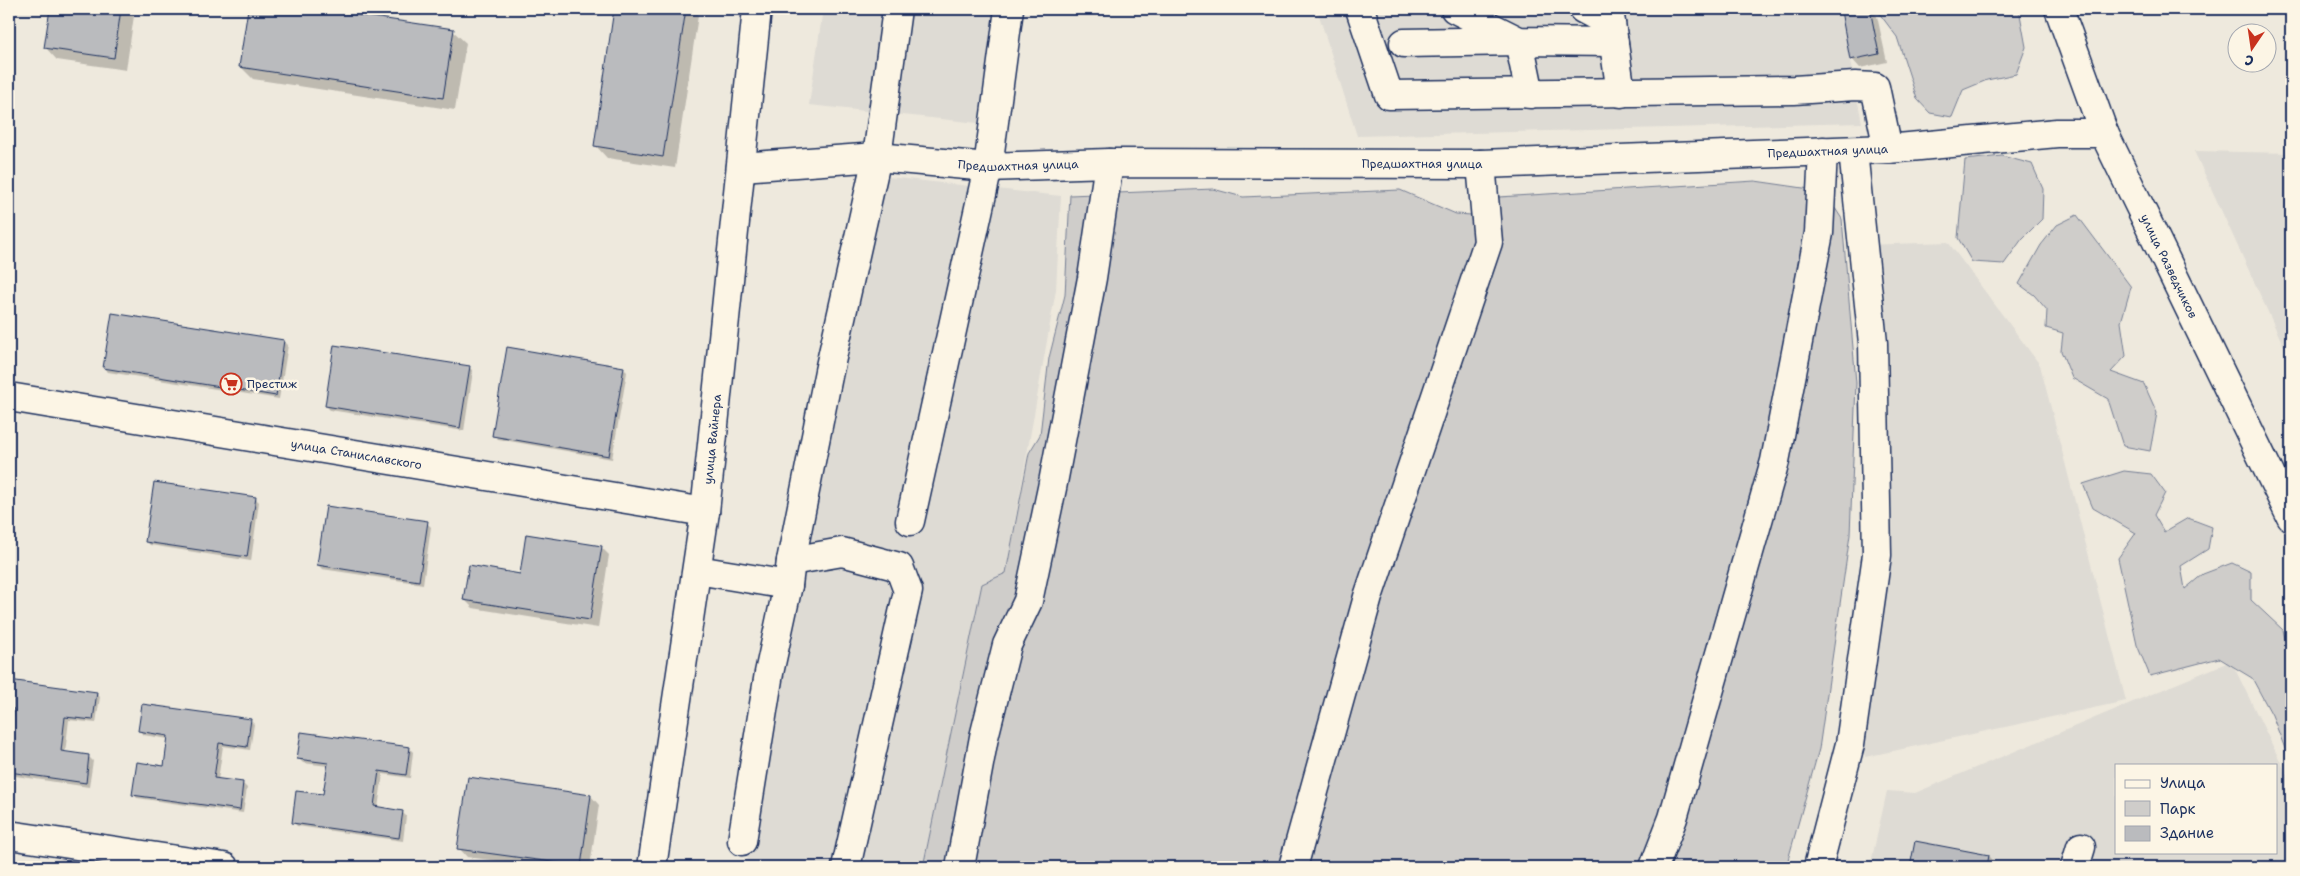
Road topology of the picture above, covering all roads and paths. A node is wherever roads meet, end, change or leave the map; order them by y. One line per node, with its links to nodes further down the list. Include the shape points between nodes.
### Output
1 (756, 9): 20 (street, улица Вайнера)
2 (897, 9): 17 (street)
3 (1009, 9): 21 (street)
4 (1360, 9): 12 (street, via 1388,95)
5 (1455, 9): 9 (street)
6 (1583, 9): 8 (street)
7 (2059, 9): 13 (street, улица Разведчиков)
8 (1612, 25): 9 (street); 11 (street)
9 (1519, 41): 10 (street); 12 (street)
10 (1404, 42)
11 (1621, 93): 12 (street); 14 (street, via 1875,87)
12 (1530, 94)
13 (2104, 133): 14 (street, Предшахтная улица, via 2057,133); 24 (street, улица Разведчиков)
14 (1888, 149): 16 (street, Предшахтная улица)
15 (1823, 151): 16 (street, Предшахтная улица); 19 (street, Предшахтная улица); 35 (street, via 1819,233 1775,461 1673,818)
16 (1853, 151): 36 (street, via 1873,343 1877,555 1850,744)
17 (877, 157): 20 (street, Предшахтная улица); 21 (street, Предшахтная улица); 27 (street, via 829,371)
18 (1109, 164): 19 (street, Предшахтная улица); 21 (street, Предшахтная улица); 33 (street, via 1092,278 1052,488 1028,601 1008,645 984,737)
19 (1481, 164): 34 (street, via 1488,242 1368,597)
20 (741, 167): 23 (street, улица Вайнера)
21 (988, 167): 25 (street)
22 (9, 397): 23 (street, улица Станиславского)
23 (705, 512): 26 (street, улица Вайнера)
24 (2291, 517)
25 (910, 521)
26 (697, 570): 27 (street); 31 (street, улица Вайнера)
27 (789, 573): 29 (street); 32 (street, via 842,552 899,567 908,591)
28 (9, 835): 30 (street)
29 (742, 841)
30 (224, 867)
31 (652, 867)
32 (846, 867)
33 (960, 867)
34 (1293, 867)
35 (1654, 867)
36 (1818, 867)

